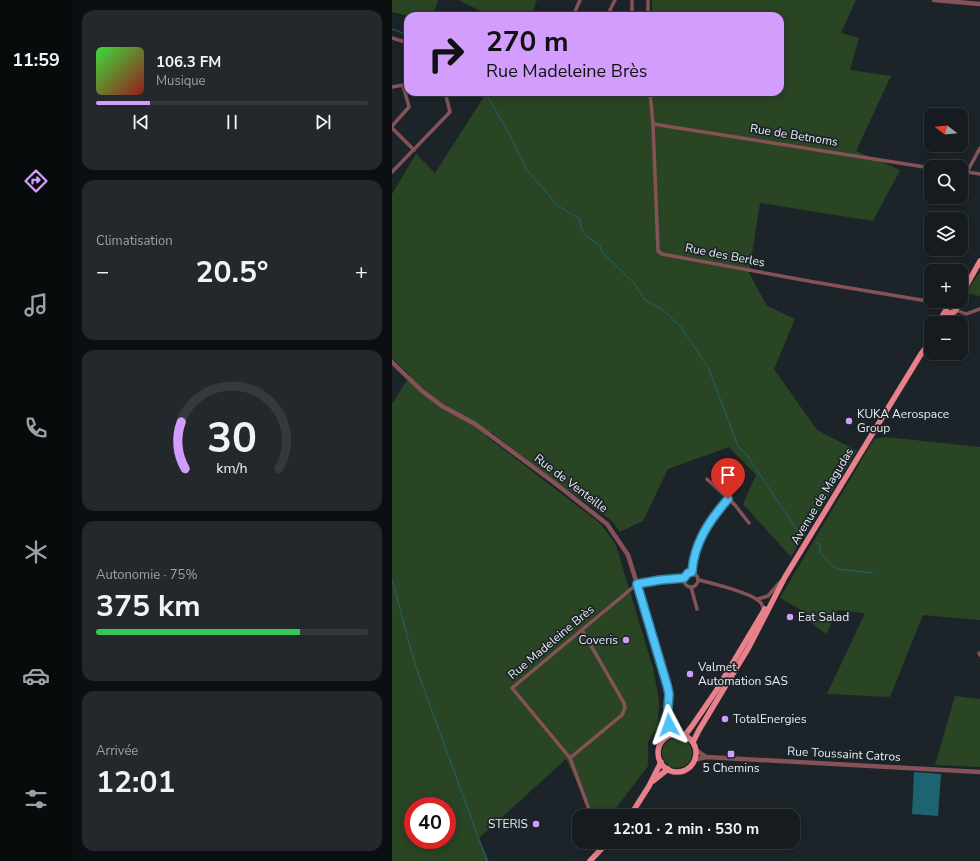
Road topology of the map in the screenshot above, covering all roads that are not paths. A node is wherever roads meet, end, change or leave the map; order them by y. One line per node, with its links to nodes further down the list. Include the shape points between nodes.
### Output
1 (580, 0): 8 (street)
2 (615, 0): 9 (street)
3 (632, 0): 10 (street)
4 (648, 0): 11 (street)
5 (934, 0): 6 (street)
6 (963, 1): 7 (street)
7 (980, 4)
8 (575, 12)
9 (611, 12)
10 (632, 12)
11 (648, 12)
12 (392, 38): 13 (street)
13 (404, 42)
14 (392, 87): 15 (street, via 403,85)
15 (404, 89)
16 (406, 96): 20 (street, via 409,107)
17 (446, 96): 22 (street, via 450,112)
18 (650, 96): 19 (street, Rue des Berles)
19 (653, 124): 23 (street, Rue de Betnoms); 33 (street, Rue des Berles, via 658,251 662,254 938,303)
20 (392, 127): 22 (street)
21 (980, 148): 24 (street)
22 (414, 150): 25 (street)
23 (924, 167)
24 (968, 170)
25 (392, 172)
26 (968, 172): 27 (street)
27 (980, 174)
28 (980, 261): 29 (main road); 30 (main road)
29 (968, 277)
30 (968, 282)
31 (954, 308): 33 (main road, via 954,312)
32 (960, 308): 34 (street, via 966,314)
33 (947, 309): 35 (main road); 36 (main road)
34 (980, 309)
35 (942, 316)
36 (945, 316)
37 (924, 348): 39 (main road, Avenue de Magudas)
38 (924, 350): 39 (main road, Avenue de Magudas)
39 (921, 354): 45 (main road, Avenue de Magudas)
40 (392, 362): 48 (street, Rue de Venteille, via 442,406 475,424 602,519 628,555)
41 (707, 479): 42 (street)
42 (728, 499): 43 (street); 44 (street, via 704,531 694,555)
43 (749, 523)
44 (692, 572): 46 (street); 47 (street)
45 (785, 577): 50 (main road, Avenue de Magudas); 51 (street, via 768,596)
46 (684, 578): 48 (street); 49 (street, via 686,584)
47 (699, 580): 49 (street, via 696,586); 51 (street, via 734,589)
48 (637, 584): 54 (street, Rue Madeleine Brès); 55 (street, Rue de Venteille, via 669,694)
49 (691, 587): 52 (street)
50 (779, 589): 53 (main road, Avenue de Magudas); 59 (main road, Avenue de Magudas, via 749,647)
51 (758, 599): 53 (street)
52 (697, 609)
53 (764, 612): 57 (main road, Avenue de Magudas, via 716,691)
54 (582, 630): 62 (street, via 625,708 622,715); 62 (street, Rue Madeleine Brès, via 512,688)
55 (667, 722): 56 (street); 58 (street, Rue de Venteille)
56 (676, 734): 57 (main road); 58 (main road)
57 (685, 735): 59 (main road)
58 (668, 736): 64 (main road, via 658,751)
59 (693, 742): 60 (main road)
60 (696, 750): 61 (street); 63 (main road)
61 (706, 757): 63 (street, Rue Toussaint Catros); 66 (street, Rue Toussaint Catros)
62 (570, 758): 68 (street)
63 (694, 760): 65 (main road, via 684,770)
64 (661, 762): 65 (main road); 67 (main road)
65 (668, 769): 67 (main road)
66 (980, 772)
67 (649, 786): 69 (main road)
68 (589, 809)
69 (634, 809)
70 (602, 849): 72 (main road)
71 (603, 849): 73 (main road)
72 (590, 861)
73 (594, 861)

